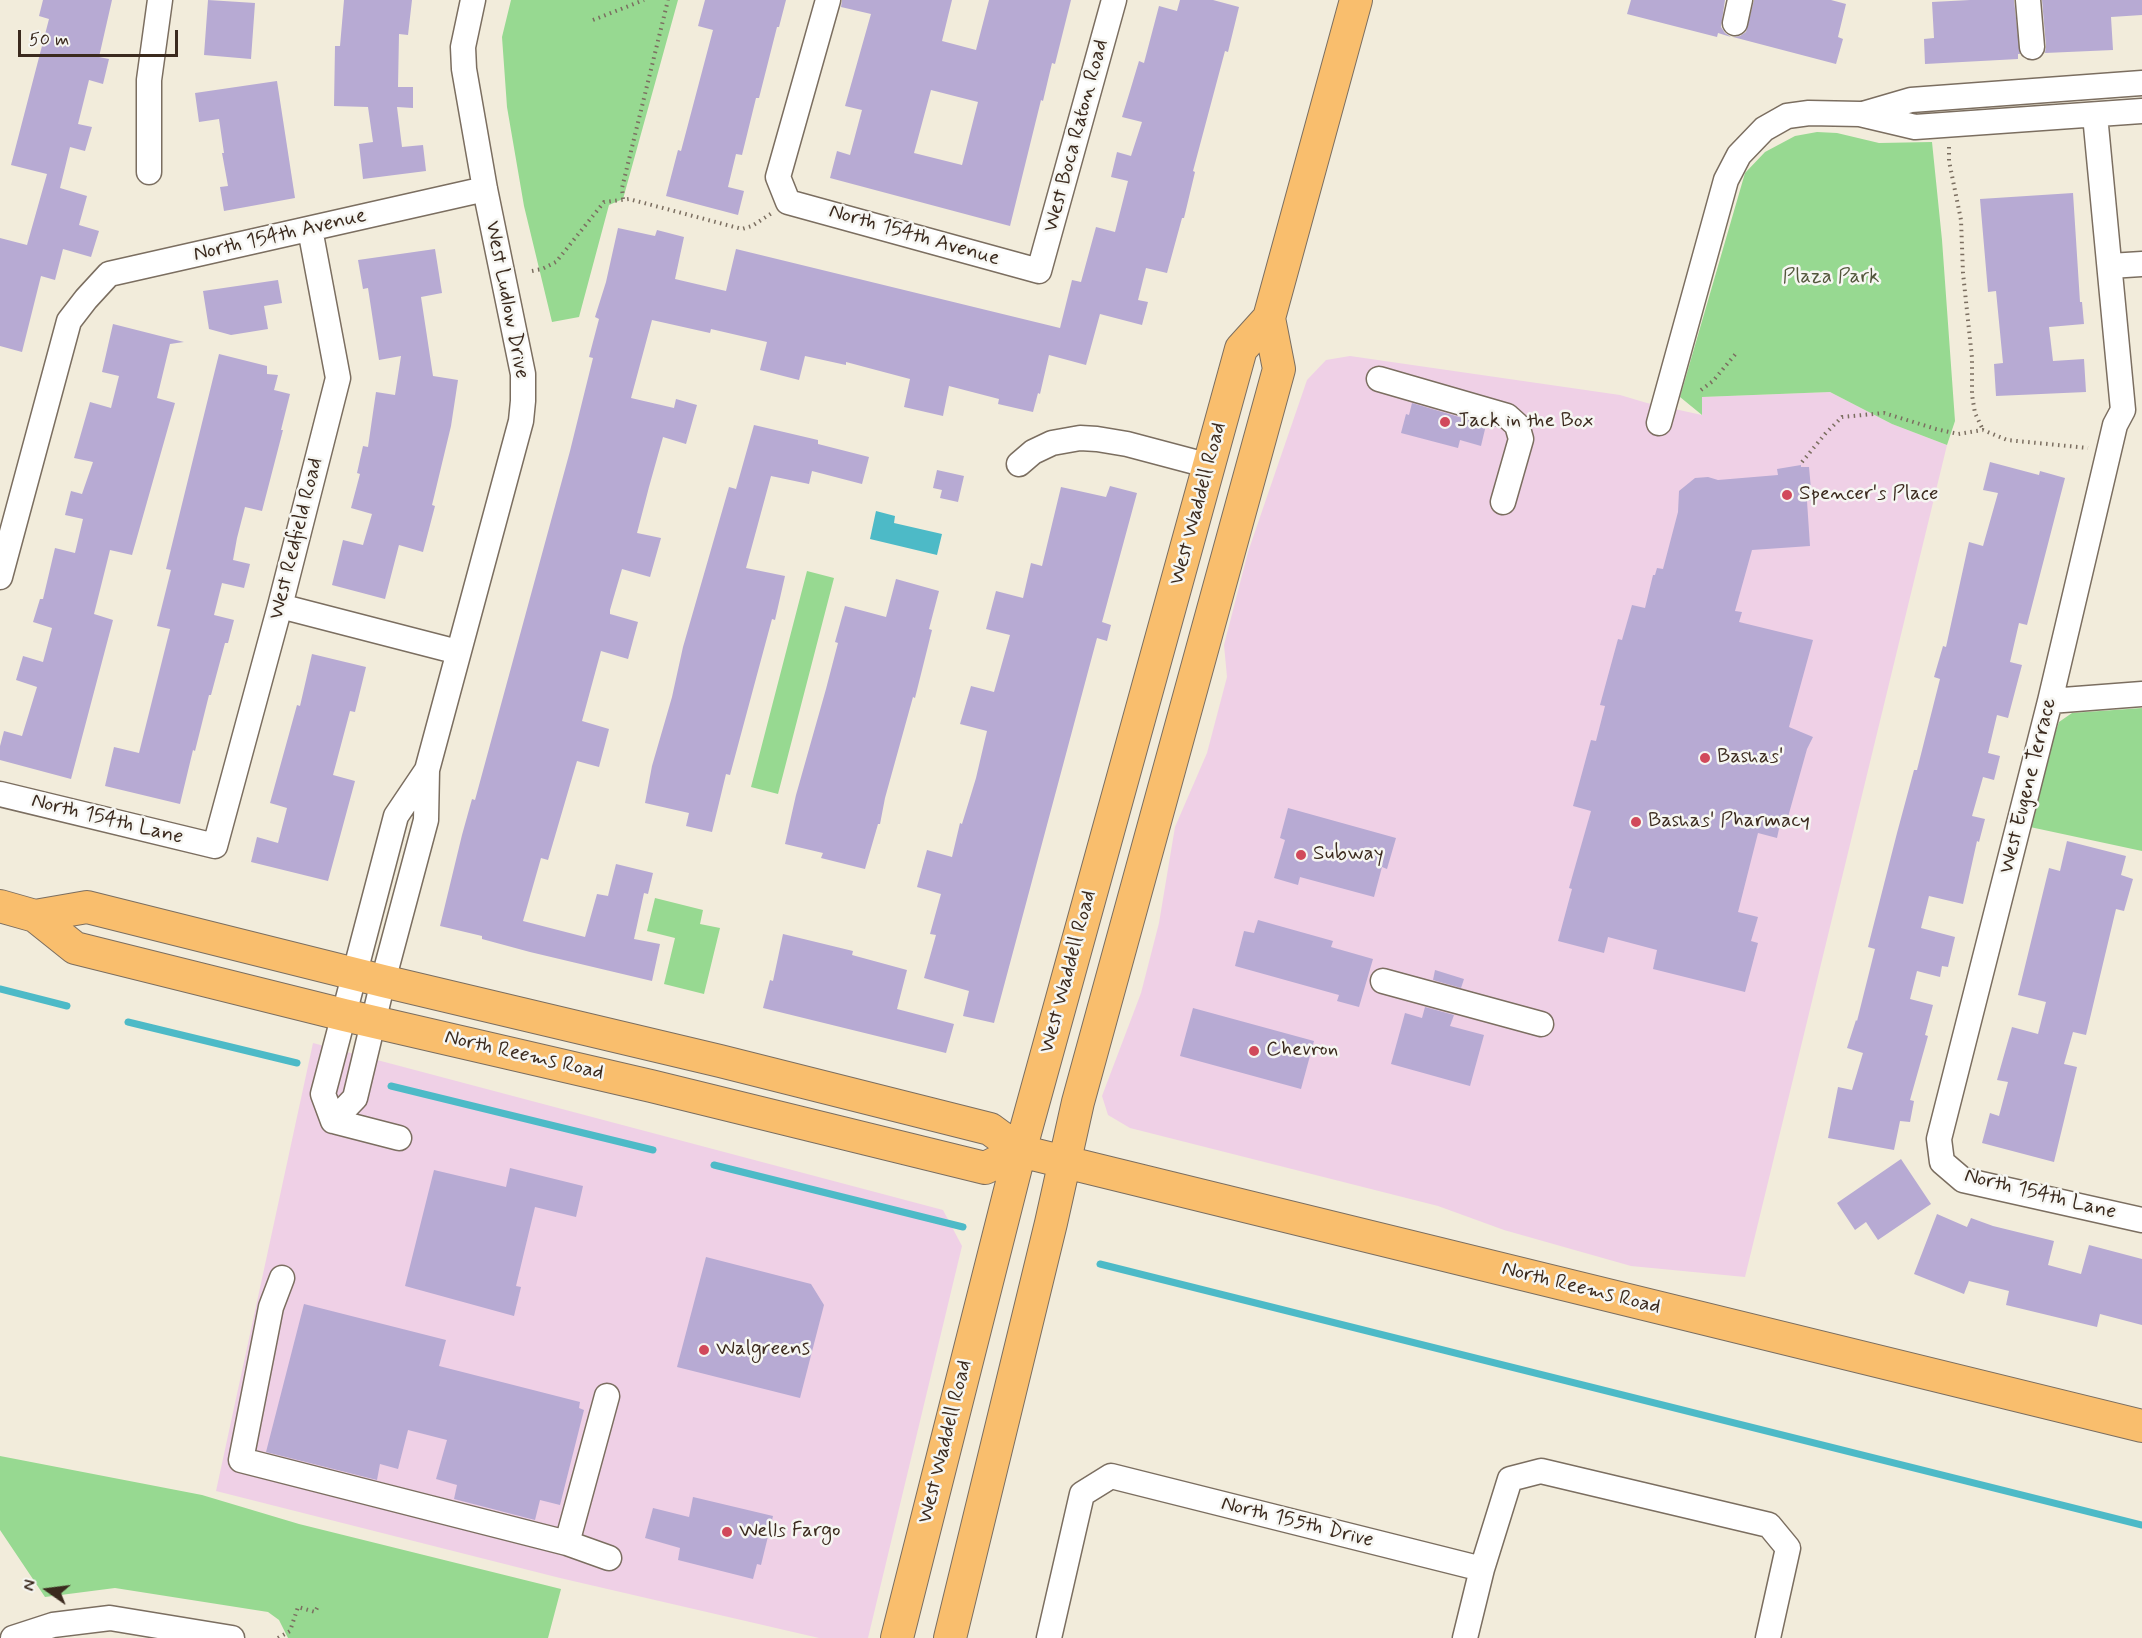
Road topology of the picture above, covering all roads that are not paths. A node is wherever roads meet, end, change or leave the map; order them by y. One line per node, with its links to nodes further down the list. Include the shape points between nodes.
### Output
1 (160, 0): 12 (street, via 149,80)
2 (473, 0): 13 (street, West Ludlow Drive, via 463,47 464,69)
3 (828, 0): 17 (street, North 154th Avenue, via 778,177 788,202)
4 (1114, 0): 17 (street, West Boca Raton Road)
5 (1356, 0): 18 (main road, West Waddell Road)
6 (2028, 0): 7 (street)
7 (2032, 47)
8 (2142, 83): 10 (street, via 1911,100)
9 (2142, 111): 11 (street)
10 (1860, 114): 11 (street, via 1914,127); 21 (street, via 1786,116 1764,129 1739,155 1726,180)
11 (2095, 115): 16 (street)
12 (149, 172)
13 (485, 189): 14 (street, North 154th Avenue); 27 (street, West Ludlow Drive, via 522,374 523,401 516,441)
14 (310, 229): 25 (street, North 154th Avenue, via 109,274 86,299 69,321); 26 (street, West Redfield Road, via 338,378)
15 (2142, 264): 16 (street)
16 (2110, 266): 20 (street)
17 (1039, 271)
18 (1269, 318): 23 (main road, West Waddell Road, via 1241,349); 30 (main road, West Waddell Road, via 1279,369)
19 (1379, 379): 24 (street, via 1507,416 1517,424 1521,439)
20 (2132, 408): 29 (street, West Eugene Terrace, via 2115,425)
21 (1659, 423)
22 (1019, 464): 23 (street, via 1052,443 1097,438)
23 (1210, 466): 30 (main road, via 1217,490 1216,508 1177,653); 42 (main road, West Waddell Road)
24 (1503, 502)
25 (0, 577)
26 (280, 606): 27 (street); 32 (street, West Redfield Road)
27 (458, 652): 35 (street, West Ludlow Drive, via 427,770 426,820)
28 (2142, 694): 29 (street)
29 (2050, 701): 44 (street, West Eugene Terrace, via 1939,1139)
30 (1175, 749): 43 (main road, West Waddell Road)
31 (0, 794): 32 (street, North 154th Lane)
32 (215, 846)
33 (0, 906): 34 (main road, North Reems Road)
34 (35, 916): 35 (main road, North Reems Road, via 87,907); 37 (main road, North Reems Road, via 75,948)
35 (369, 978): 37 (street); 38 (street); 42 (main road, North Reems Road, via 990,1129)
36 (1383, 981): 39 (street)
37 (344, 1015): 38 (main road, North Reems Road); 40 (street, via 323,1094)
38 (374, 1022): 40 (street, via 355,1098); 42 (main road, North Reems Road, via 985,1168)
39 (1541, 1024)
40 (333, 1121): 41 (street)
41 (399, 1138)
42 (1020, 1151): 43 (main road, North Reems Road); 52 (main road, West Waddell Road)
43 (1065, 1161): 48 (main road, North Reems Road); 55 (main road, West Waddell Road)
44 (1942, 1162): 45 (street, North 154th Lane, via 1963,1180)
45 (2142, 1220)
46 (282, 1278): 49 (street, via 271,1307 241,1460)
47 (607, 1396): 49 (street)
48 (2142, 1426)
49 (567, 1543): 50 (street)
50 (609, 1558)
51 (1482, 1569): 56 (street, North 155th Drive, via 1111,1476 1082,1494); 57 (street); 58 (street, via 1510,1479 1541,1470 1769,1525 1788,1548)
52 (905, 1634)
53 (13, 1638): 54 (street, via 53,1625 110,1618)
54 (232, 1638)
55 (950, 1638)
56 (1049, 1638)
57 (1466, 1638)
58 (1768, 1638)

